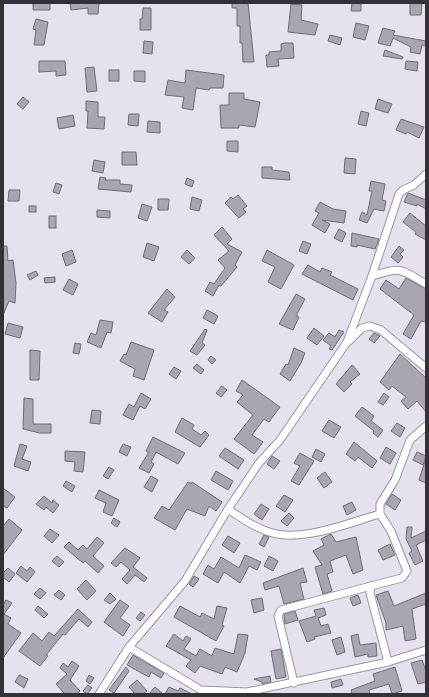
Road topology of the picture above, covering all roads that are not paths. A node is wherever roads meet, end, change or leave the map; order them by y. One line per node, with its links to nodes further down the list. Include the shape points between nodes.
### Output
1 (426, 174): 2 (street, via 400,194)
2 (372, 276): 3 (street, via 400,269); 4 (street)
3 (426, 284)
4 (347, 342): 5 (street, via 362,328 370,326 380,330); 7 (street, via 280,440 259,463)
5 (426, 368)
6 (426, 426): 8 (street, via 410,440 394,480 380,504)
7 (228, 509): 8 (street, via 249,524 270,533 299,536); 10 (street, via 185,581)
8 (380, 514): 9 (street, via 391,531 407,571 402,578)
9 (371, 586): 12 (street, via 370,593); 13 (street, via 281,610 278,616)
10 (130, 647): 13 (street, via 201,690 247,692); 14 (street)
11 (426, 650): 12 (street)
12 (388, 662): 13 (street)
13 (294, 683)
14 (99, 694)

